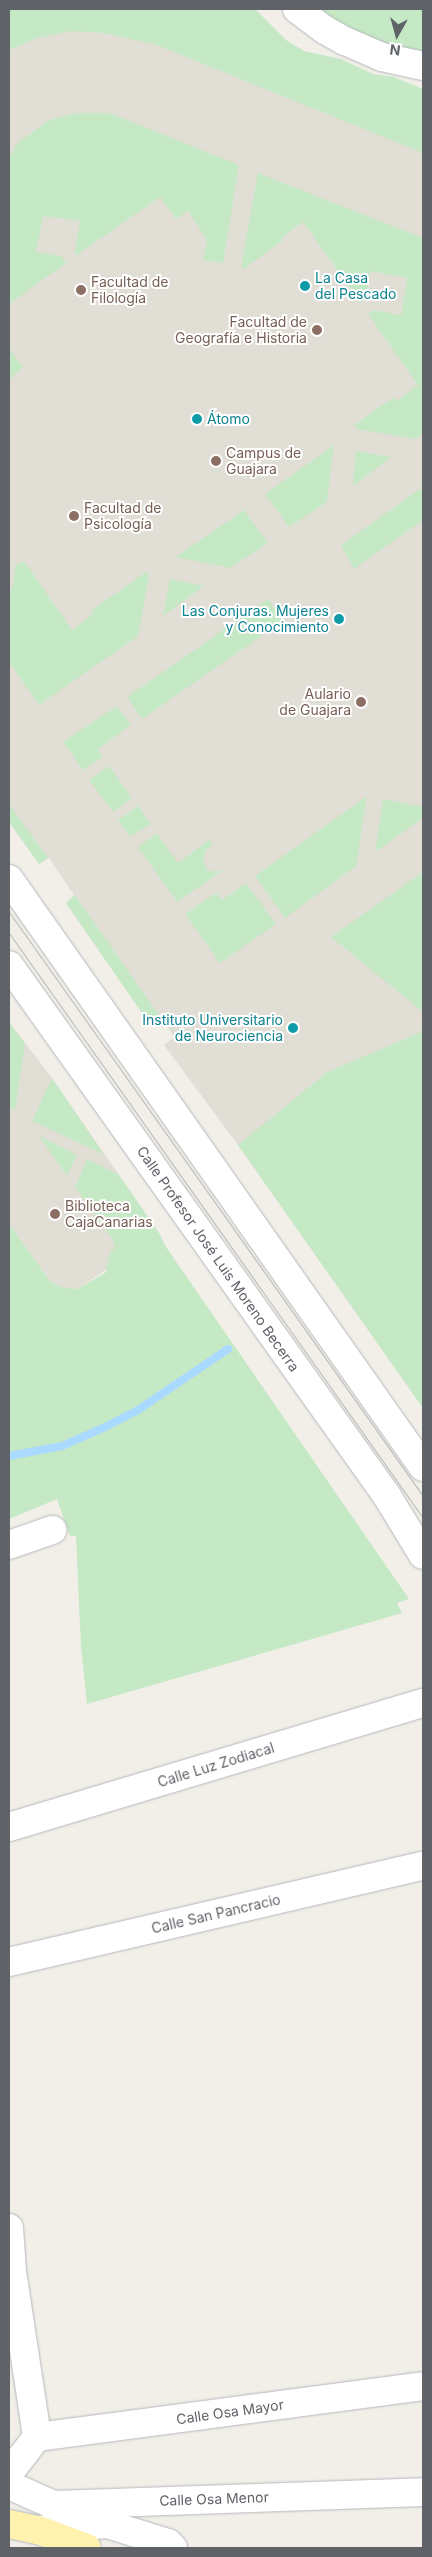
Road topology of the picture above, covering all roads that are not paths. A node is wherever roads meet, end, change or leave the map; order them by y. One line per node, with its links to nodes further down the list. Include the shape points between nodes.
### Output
1 (297, 9): 2 (street, via 345,41 382,57)
2 (423, 66)
3 (9, 880): 5 (street)
4 (9, 965): 8 (street, Calle Profesor José Luis Moreno Becerra, via 386,1496)
5 (423, 1467)
6 (52, 1530): 7 (street)
7 (9, 1545)
8 (423, 1555)
9 (423, 1703): 10 (street, Calle Luz Zodiacal)
10 (9, 1826)
11 (423, 1866): 12 (street, Calle San Pancracio)
12 (9, 1962)
13 (9, 2228): 14 (street)
14 (10, 2271): 16 (street)
15 (423, 2386): 16 (street, Calle Osa Mayor)
16 (37, 2437): 17 (street)
17 (9, 2473)
18 (9, 2485): 20 (street, Calle Osa Menor, via 54,2505)
19 (423, 2492): 20 (street, Calle Osa Menor)
20 (184, 2502): 23 (street)
21 (9, 2524): 22 (main road)
22 (38, 2530): 23 (street, via 107,2524); 24 (main road)
23 (170, 2546)
24 (87, 2548)

